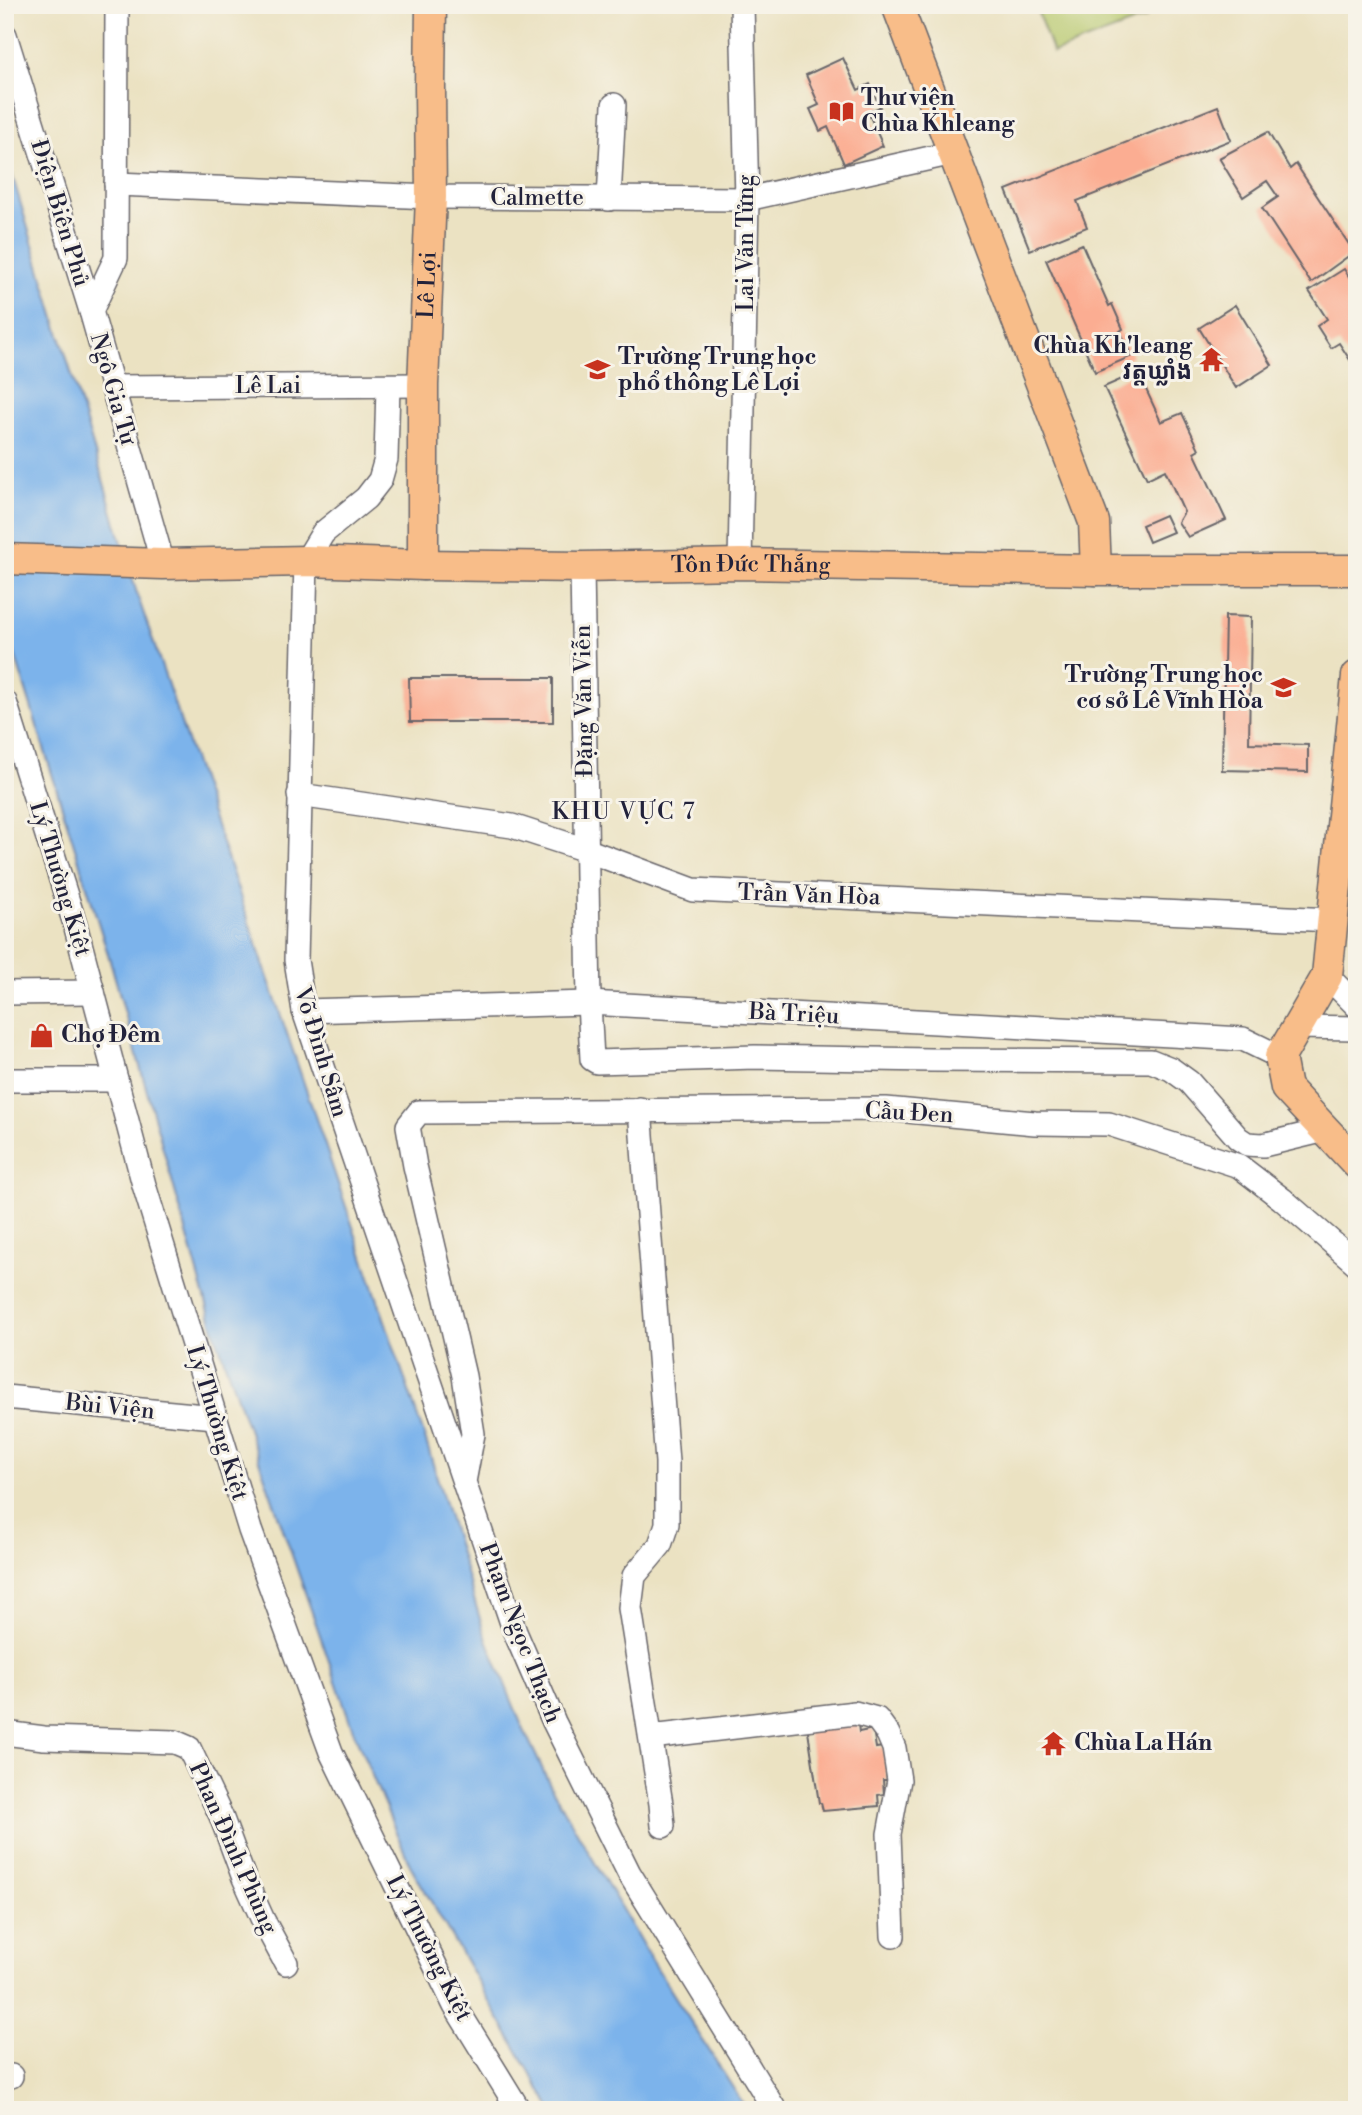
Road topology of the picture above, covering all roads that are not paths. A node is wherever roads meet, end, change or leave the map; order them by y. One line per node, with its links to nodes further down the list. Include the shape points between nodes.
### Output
1 (117, 5): 8 (street, Ngô Gia Tự)
2 (431, 5): 9 (main road, Lê Lợi)
3 (742, 5): 11 (street, Lai Văn Tửng)
4 (897, 5): 7 (main road)
5 (5, 35): 12 (street, Điện Biên Phủ)
6 (614, 105): 10 (street)
7 (953, 153): 11 (street, Calmette); 22 (main road, via 1094,522)
8 (116, 184): 9 (street, Calmette); 12 (street, Ngô Gia Tự, via 116,258)
9 (431, 197): 10 (street, Calmette); 13 (main road, Lê Lợi)
10 (608, 199): 11 (street, Calmette)
11 (747, 200): 19 (street, Lai Văn Tửng)
12 (91, 312): 15 (street, Ngô Gia Tự)
13 (422, 385): 14 (street, Lê Lai); 20 (main road, Lê Lợi)
14 (388, 386): 15 (street, Lê Lai); 17 (street, via 386,459 380,480 366,498 323,533)
15 (113, 387): 18 (street, Ngô Gia Tự)
16 (5, 559): 18 (main road, Tôn Đức Thắng)
17 (306, 561): 18 (main road, Tôn Đức Thắng); 20 (main road, Tôn Đức Thắng); 26 (street, Võ Đình Sâm)
18 (153, 564)
19 (740, 564): 21 (main road, Tôn Đức Thắng); 22 (main road, Tôn Đức Thắng)
20 (423, 565): 21 (main road, Tôn Đức Thắng)
21 (582, 567): 27 (street, Đặng Văn Viễn)
22 (1096, 570): 23 (main road, Tôn Đức Thắng)
23 (1357, 570)
24 (1357, 676): 28 (main road)
25 (5, 702): 30 (street, Lý Thường Kiệt)
26 (299, 795): 27 (street, Trần Văn Hòa, via 512,826); 34 (street, Võ Đình Sâm, via 296,960)
27 (586, 850): 28 (street, Trần Văn Hòa, via 692,890); 32 (street, Đặng Văn Viễn)
28 (1332, 920): 29 (main road)
29 (1327, 976): 33 (street); 35 (main road)
30 (93, 992): 31 (street); 39 (street, Lý Thường Kiệt)
31 (5, 993)
32 (589, 1003): 34 (street, Bà Triệu); 37 (street, Bà Triệu, via 1243,1038); 42 (street, Đặng Văn Viễn, via 590,1050 597,1062 755,1057 1151,1061 1189,1082 1247,1144 1263,1145)
33 (1357, 1006)
34 (304, 1011): 47 (street, Võ Đình Sâm)
35 (1296, 1027): 36 (street); 37 (main road)
36 (1357, 1028)
37 (1280, 1056): 42 (main road, via 1286,1088)
38 (5, 1080): 39 (street)
39 (116, 1080): 46 (street, Lý Thường Kiệt)
40 (640, 1110): 41 (street, Cầu Đen); 44 (street, Cầu Đen, via 886,1109 1109,1124 1239,1166); 49 (street, via 667,1462 667,1524 660,1545 634,1576 630,1608)
41 (419, 1112): 47 (street, Phạm Ngọc Thạch, via 408,1126 473,1434)
42 (1325, 1130): 43 (main road)
43 (1357, 1164)
44 (1357, 1264)
45 (5, 1397): 46 (street, Bùi Viện)
46 (215, 1417): 53 (street, Lý Thường Kiệt, via 250,1530 331,1752 455,2006)
47 (464, 1482): 54 (street, Phạm Ngọc Thạch, via 515,1632 554,1722 629,1873)
48 (5, 1733): 52 (street, Phan Đình Phùng, via 175,1742 189,1748)
49 (651, 1737): 50 (street); 51 (street, via 855,1713 877,1719 894,1748 899,1780 889,1834)
50 (663, 1826)
51 (893, 1936)
52 (286, 1963)
53 (519, 2110)
54 (775, 2110)

